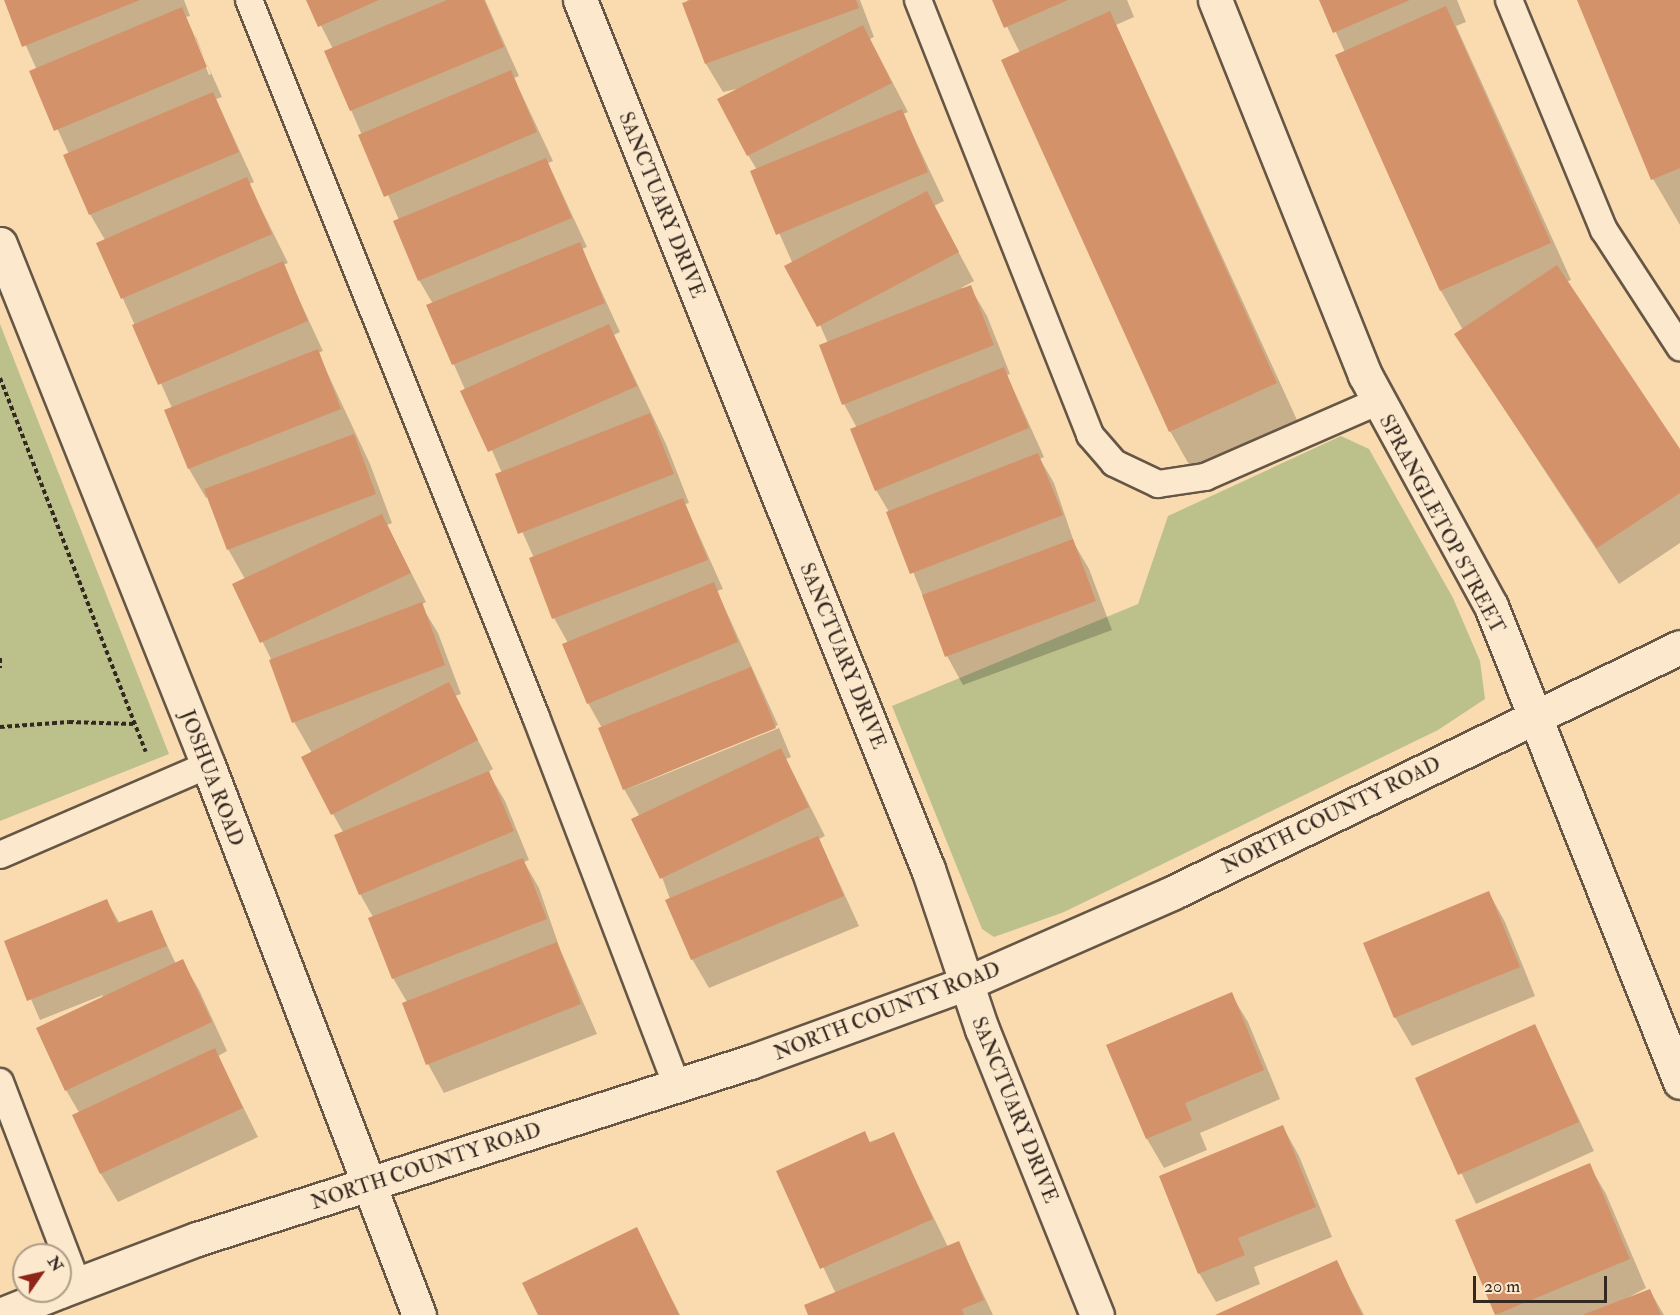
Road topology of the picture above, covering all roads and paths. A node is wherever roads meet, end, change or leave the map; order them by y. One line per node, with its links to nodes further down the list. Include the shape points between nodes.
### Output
1 (249, 0): 22 (lane, via 536,717)
2 (580, 0): 19 (street, SANCTUARY DRIVE, via 928,869)
3 (918, 0): 9 (lane, via 1090,435 1114,462 1158,484 1205,477)
4 (1215, 0): 9 (street, SPRANGLETOP STREET)
5 (1509, 0): 7 (lane, via 1604,231)
6 (0, 244): 16 (street, JOSHUA ROAD)
7 (1680, 346)
8 (0, 378): 14 (path)
9 (1377, 402): 13 (street, SPRANGLETOP STREET, via 1491,606)
10 (1680, 647): 13 (street, NORTH COUNTY ROAD)
11 (0, 658): 12 (path)
12 (0, 668)
13 (1534, 717): 19 (street, NORTH COUNTY ROAD, via 1172,893); 21 (street, SPRANGLETOP STREET)
14 (134, 724): 15 (path, via 69,722); 17 (path)
15 (0, 727)
16 (208, 765): 17 (lane); 23 (street, JOSHUA ROAD)
17 (160, 786): 18 (lane)
18 (0, 855)
19 (967, 983): 22 (street, NORTH COUNTY ROAD); 29 (street, SANCTUARY DRIVE, via 981,1029)
20 (0, 1082): 24 (lane)
21 (1680, 1082)
22 (677, 1086): 23 (street, NORTH COUNTY ROAD)
23 (367, 1184): 25 (street, NORTH COUNTY ROAD, via 196,1239); 28 (street, JOSHUA ROAD)
24 (51, 1243)
25 (72, 1286)
26 (30, 1303): 27 (street, NORTH COUNTY ROAD)
27 (0, 1315)
28 (419, 1315)
29 (1097, 1315)

